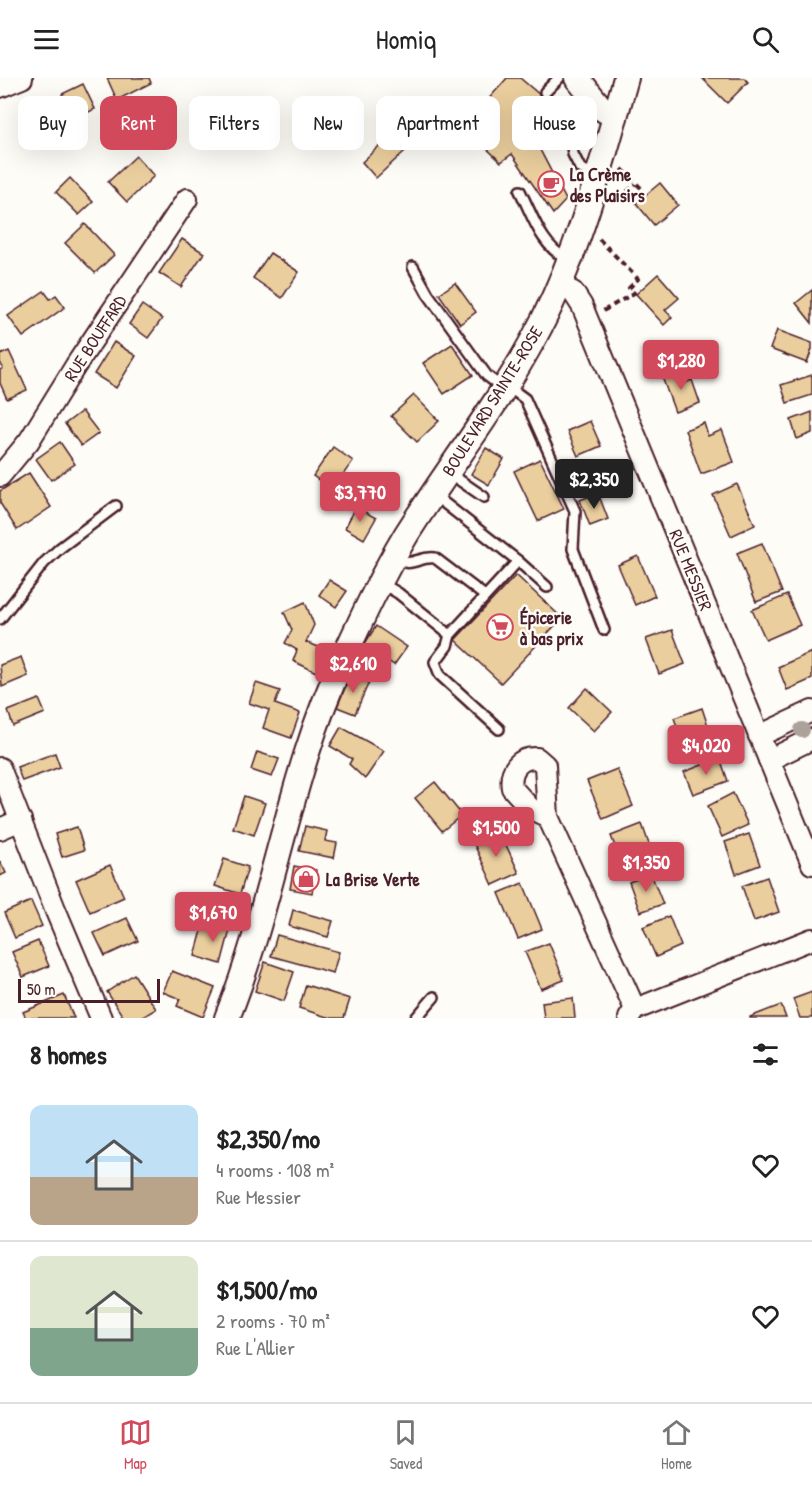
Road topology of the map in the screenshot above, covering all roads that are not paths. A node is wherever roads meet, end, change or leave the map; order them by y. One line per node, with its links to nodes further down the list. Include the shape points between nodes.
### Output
1 (22, 78): 5 (street)
2 (559, 78): 6 (lane)
3 (577, 78): 7 (street)
4 (626, 78): 9 (street, BOULEVARD SAINTE-ROSE)
5 (0, 87)
6 (545, 92)
7 (591, 96)
8 (597, 102): 9 (street)
9 (615, 117): 11 (street, BOULEVARD SAINTE-ROSE)
10 (573, 150): 11 (lane, via 576,162 584,171)
11 (605, 170): 14 (street, BOULEVARD SAINTE-ROSE)
12 (520, 191): 14 (lane, via 545,241)
13 (187, 199): 19 (street, RUE BOUFFARD, via 29,441)
14 (569, 260): 16 (street, BOULEVARD SAINTE-ROSE)
15 (413, 267): 17 (lane, via 488,376)
16 (559, 285): 17 (street, BOULEVARD SAINTE-ROSE, via 535,336); 33 (street, RUE MESSIER, via 573,292 582,306)
17 (504, 386): 18 (street, BOULEVARD SAINTE-ROSE); 29 (lane, via 525,399 575,511 573,549)
18 (448, 472): 20 (street, BOULEVARD SAINTE-ROSE); 21 (lane)
19 (0, 476)
20 (433, 495): 23 (street, BOULEVARD SAINTE-ROSE); 24 (lane)
21 (484, 497)
22 (116, 506): 28 (lane, via 44,563)
23 (394, 558): 25 (street, BOULEVARD SAINTE-ROSE); 27 (lane, via 409,564 435,558)
24 (518, 561): 26 (lane); 27 (lane)
25 (381, 583): 30 (lane); 44 (street, BOULEVARD SAINTE-ROSE, via 320,713)
26 (547, 587)
27 (485, 596): 30 (lane)
28 (0, 619)
29 (604, 630)
30 (450, 635): 32 (lane, via 435,662 440,675)
31 (812, 711): 33 (street)
32 (499, 729)
33 (759, 736): 35 (street, RUE MESSIER)
34 (812, 739): 35 (street)
35 (769, 760): 40 (street, RUE MESSIER)
36 (0, 768): 38 (street)
37 (548, 818): 43 (street)
38 (21, 820): 39 (street); 45 (street)
39 (0, 829)
40 (812, 864)
41 (812, 939): 43 (street)
42 (434, 997): 46 (lane)
43 (632, 1014)
44 (231, 1017)
45 (101, 1018)
46 (416, 1018)

